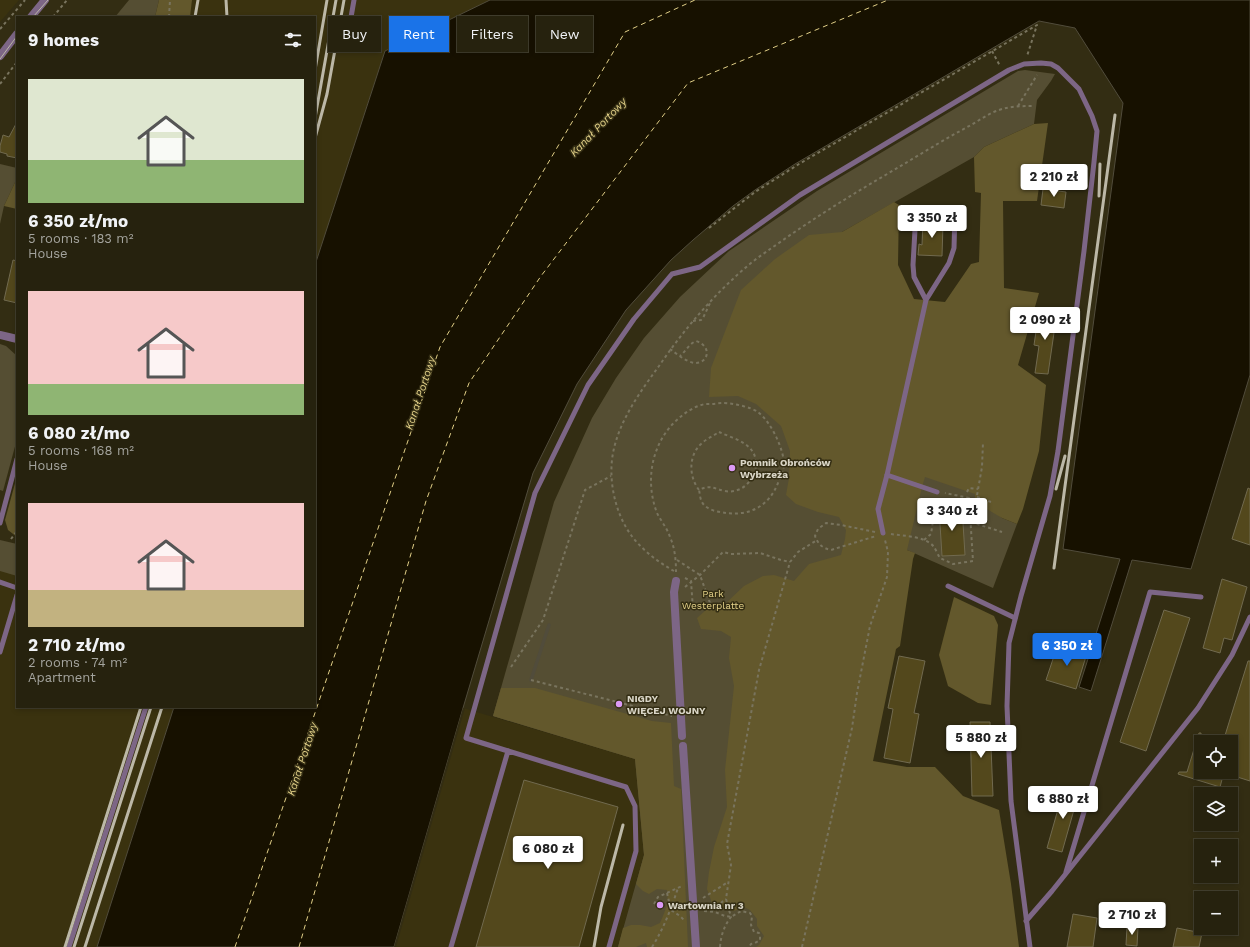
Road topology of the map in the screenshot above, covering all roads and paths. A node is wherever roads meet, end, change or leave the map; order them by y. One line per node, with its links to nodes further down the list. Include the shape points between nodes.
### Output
1 (25, 0): 10 (path)
2 (45, 0): 6 (street)
3 (67, 0): 7 (path)
4 (170, 0): 8 (path)
5 (354, 0): 9 (lane)
6 (32, 16)
7 (54, 16)
8 (169, 16)
9 (351, 16)
10 (0, 29)
11 (16, 35): 13 (street)
12 (992, 51): 15 (path, via 1037,25); 16 (path); 21 (path, via 799,164 755,192)
13 (0, 56)
14 (16, 63): 18 (path)
15 (1024, 64): 16 (lane); 63 (lane, via 1051,64 1067,76 1079,89 1097,131 1058,451 1050,496)
16 (1004, 74): 71 (lane, via 800,195 700,267 672,274 634,319 588,385 535,493 466,738)
17 (1037, 75): 19 (path)
18 (0, 84)
19 (1018, 106): 20 (path); 22 (path, via 998,110 814,218 752,262)
20 (1034, 106)
21 (709, 228)
22 (712, 298): 24 (path); 24 (path, via 703,318)
23 (926, 300): 23 (lane, via 949,263 954,248 955,213 916,212 912,265 914,277); 31 (lane)
24 (693, 321): 27 (path)
25 (0, 335): 26 (street)
26 (16, 339)
27 (670, 349): 28 (path); 32 (path, via 637,397 620,431 613,453)
28 (680, 356): 28 (path, via 687,361 700,362 705,358 706,347 696,340)
29 (983, 442): 33 (path)
30 (16, 463): 41 (lane)
31 (887, 475): 35 (lane); 44 (lane, via 878,508)
32 (611, 476): 53 (path, via 622,519 631,535 662,564); 65 (path, via 585,490 543,620)
33 (978, 489): 36 (path, via 969,488); 37 (path)
34 (699, 490): 34 (path, via 714,487 733,492 749,483 754,475 756,462 748,446 719,432 702,443 692,463 692,475); 48 (path, via 702,502 707,508 730,514 756,510 775,492 782,475 783,453 777,437 766,420 757,412 725,403 706,404 691,409 678,418 654,454 650,474 652,496 670,536)
35 (937, 492): 40 (path, via 970,498); 47 (path, via 931,534)
36 (967, 492)
37 (976, 497): 38 (path); 39 (path)
38 (976, 501)
39 (991, 502)
40 (971, 522): 43 (path); 47 (path, via 973,561 953,564 940,558 933,546)
41 (0, 523)
42 (16, 532): 45 (path)
43 (1002, 532)
44 (883, 533): 46 (path, via 831,550 824,548); 46 (path, via 826,523 818,529 815,536); 47 (path); 93 (path, via 888,552 887,577 870,626 852,728)
45 (11, 539)
46 (817, 540): 49 (path, via 798,552)
47 (924, 540)
48 (676, 559): 50 (path); 51 (path)
49 (790, 562): 51 (path, via 760,553 723,552); 74 (path, via 759,670 727,844 731,865)
50 (676, 568)
51 (700, 575): 53 (path); 60 (path, via 710,603)
52 (676, 581): 61 (street)
53 (691, 581): 55 (path); 60 (path)
54 (0, 582): 57 (lane)
55 (687, 585)
56 (948, 586): 63 (lane)
57 (16, 588)
58 (1200, 597): 72 (lane, via 1150,592)
59 (16, 598): 64 (lane)
60 (693, 609): 61 (path)
61 (675, 611): 68 (street)
62 (1250, 617): 72 (lane, via 1232,655 1198,708)
63 (1015, 618): 84 (lane, via 1009,643 1006,706 1011,801)
64 (0, 652)
65 (512, 667)
66 (531, 680): 68 (path)
67 (146, 708): 86 (lane)
68 (681, 717): 69 (street)
69 (682, 736)
70 (683, 746): 73 (street)
71 (508, 751): 87 (lane); 88 (lane, via 626,787 635,806 636,852)
72 (1065, 875): 84 (lane)
73 (693, 882): 75 (path); 79 (street)
74 (728, 882): 77 (path); 79 (path)
75 (678, 888): 76 (path); 80 (path)
76 (667, 893): 78 (path, via 658,897); 80 (path)
77 (726, 899): 82 (path); 83 (path)
78 (654, 904)
79 (694, 904): 85 (street)
80 (671, 910): 85 (path, via 680,916); 89 (path)
81 (702, 911): 82 (path)
82 (712, 911): 83 (path)
83 (731, 916): 91 (path, via 721,935); 92 (path, via 741,911 752,916 751,925 754,932 759,933 760,940)
84 (1026, 922): 94 (lane)
85 (695, 934): 90 (street)
86 (69, 947)
87 (452, 947)
88 (608, 947)
89 (652, 947)
90 (696, 947)
91 (720, 947)
92 (749, 947)
93 (802, 947)
94 (1030, 947)

